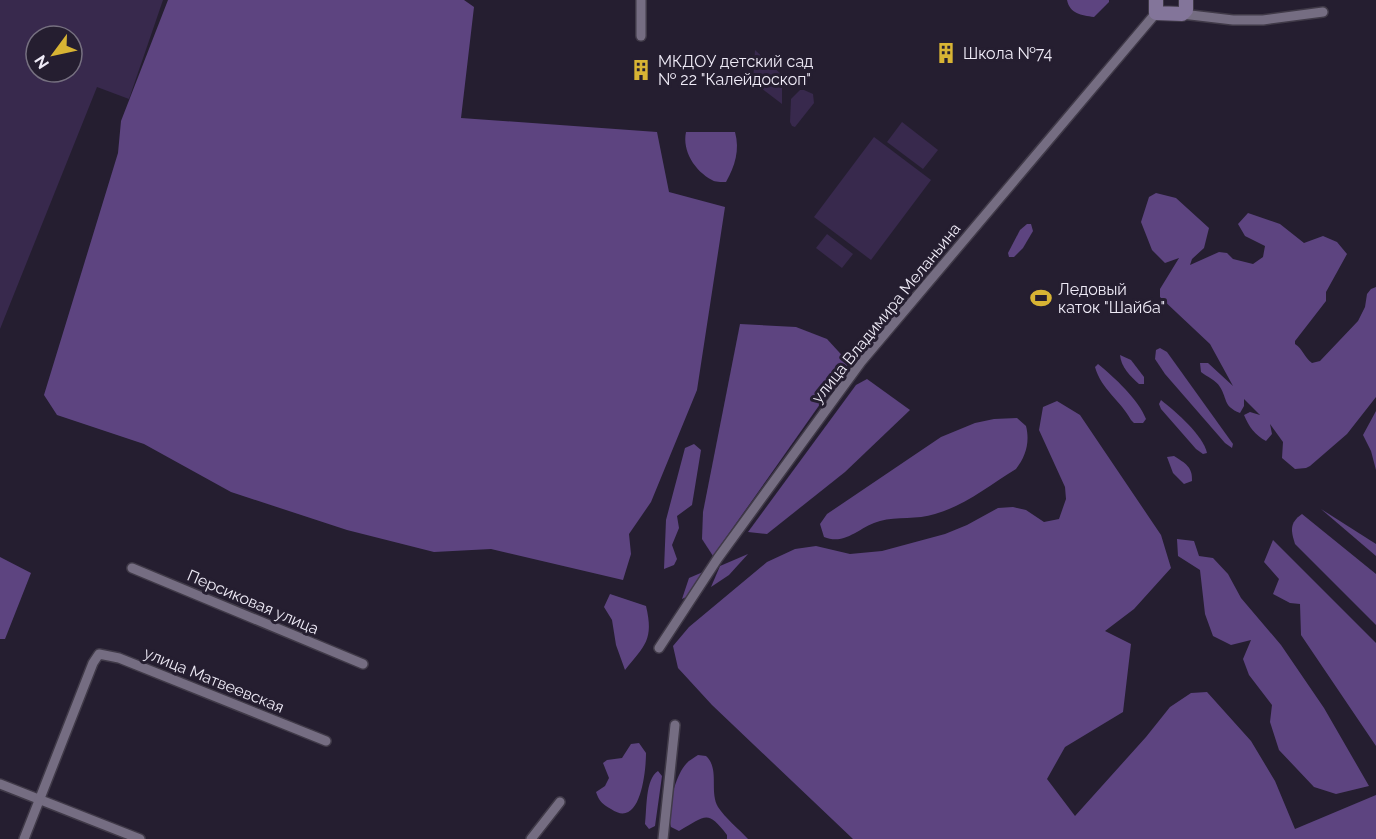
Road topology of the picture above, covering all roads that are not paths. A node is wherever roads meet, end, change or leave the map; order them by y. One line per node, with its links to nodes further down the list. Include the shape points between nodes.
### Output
1 (641, 0): 5 (street)
2 (1156, 7): 3 (street); 7 (street, улица Владимира Меланьина, via 861,362 717,558)
3 (1184, 7): 4 (street, via 1233,20)
4 (1323, 12)
5 (640, 36)
6 (132, 568): 8 (street, Персиковая улица)
7 (659, 648)
8 (363, 664)
9 (675, 725): 17 (street)
10 (326, 741): 12 (street, улица Матвеевская, via 118,658 99,654)
11 (0, 784): 12 (street)
12 (39, 799): 14 (street); 15 (street)
13 (560, 802): 16 (street)
14 (24, 839)
15 (140, 839)
16 (531, 839)
17 (663, 839)

